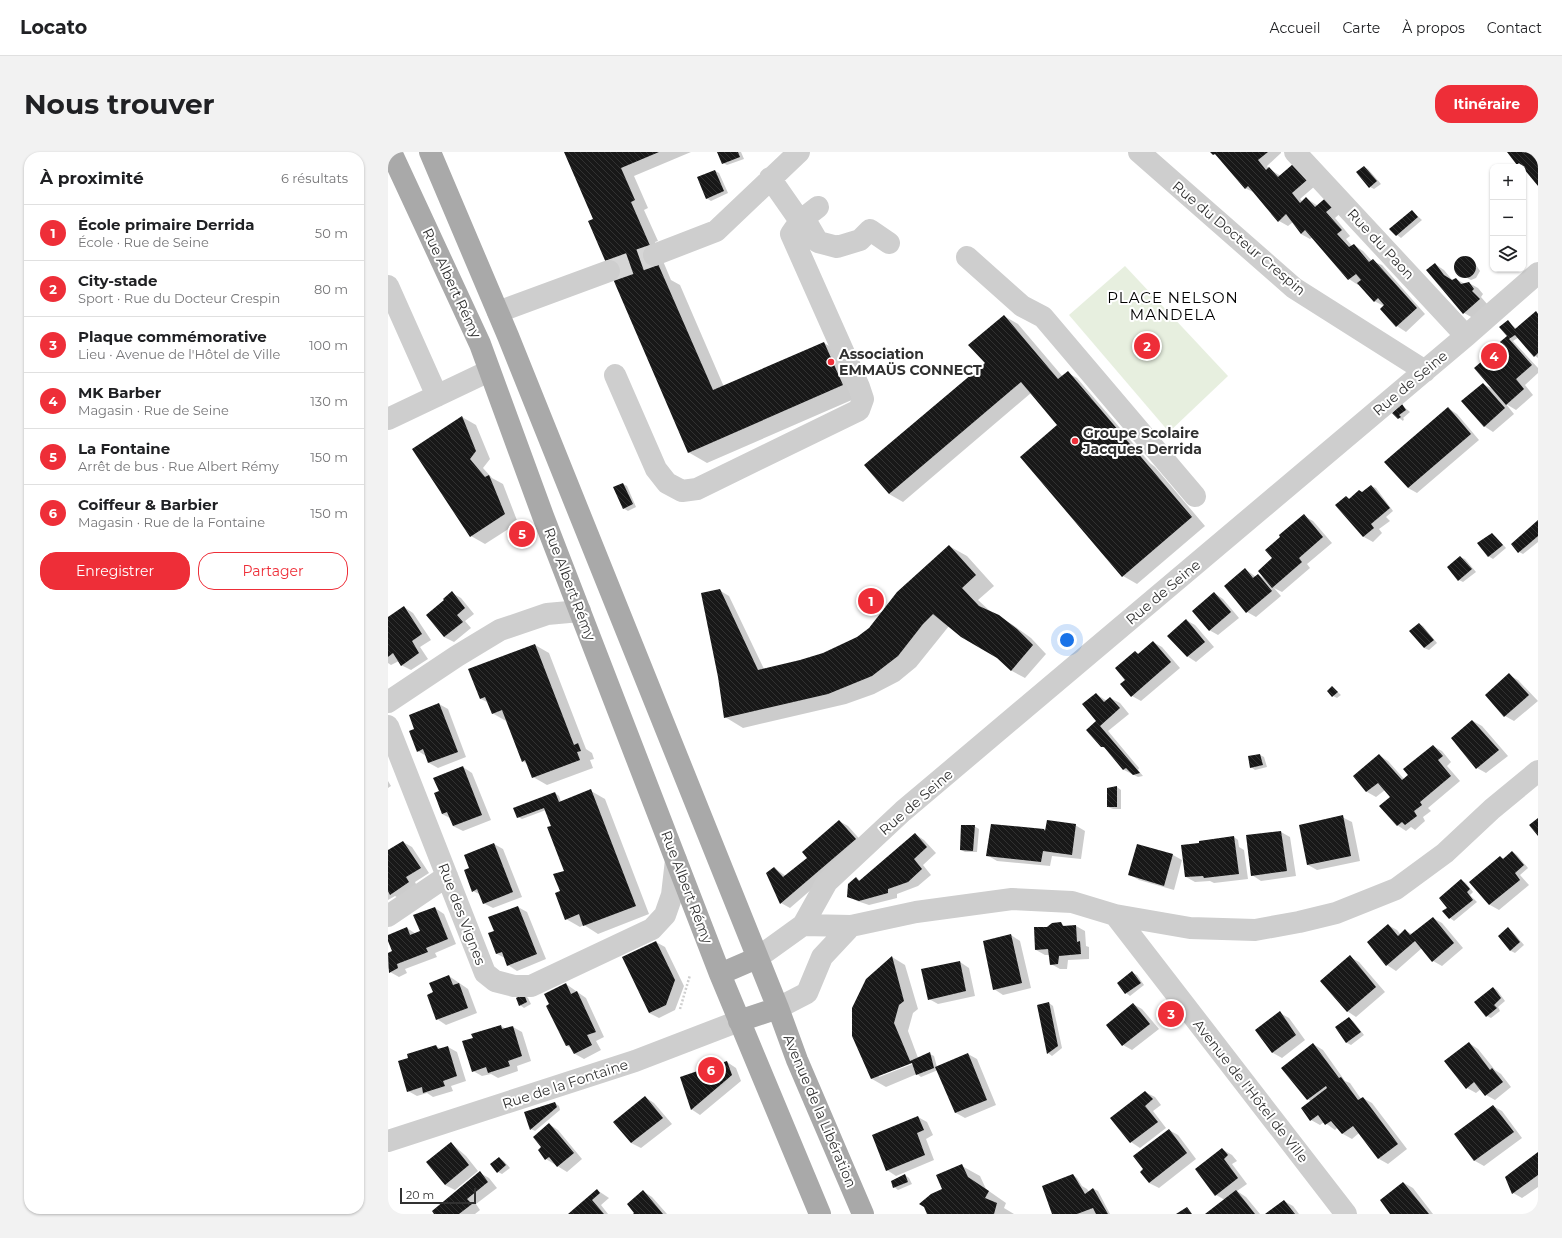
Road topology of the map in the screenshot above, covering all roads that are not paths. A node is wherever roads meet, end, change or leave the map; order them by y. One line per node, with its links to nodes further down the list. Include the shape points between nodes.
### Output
1 (391, 152): 15 (main road, Rue Albert Rémy, via 480,344)
2 (430, 152): 13 (main road, Rue Albert Rémy)
3 (1139, 152): 16 (street, Rue du Docteur Crespin, via 1294,288)
4 (1295, 152): 14 (street, Rue du Paon)
5 (781, 162): 6 (street); 8 (street, via 720,239)
6 (807, 215): 7 (street, via 818,242 836,247 860,240 870,230); 17 (street, via 791,234 859,387 862,399 859,410 697,489 682,490 667,483 656,469)
7 (889, 243)
8 (654, 255)
9 (967, 257): 20 (street, via 1022,306 1042,317)
10 (609, 271): 13 (street)
11 (1538, 273): 14 (street, Rue de Seine)
12 (388, 286): 18 (street)
13 (498, 312): 31 (main road, Rue Albert Rémy)
14 (1466, 336): 16 (street, Rue de Seine)
15 (489, 371): 18 (street); 21 (main road, Rue Albert Rémy)
16 (1425, 371): 29 (street, Rue de Seine, via 902,811 827,882)
17 (614, 375)
18 (437, 396): 19 (street)
19 (388, 419)
20 (1195, 496)
21 (580, 611): 22 (street, via 547,614 500,630); 25 (main road, Rue Albert Rémy)
22 (388, 702)
23 (388, 726): 26 (street, Rue des Vignes)
24 (1538, 771): 27 (street, via 1445,853 1396,889 1336,913 1255,930 1190,928)
25 (676, 860): 26 (street, Rue des Vignes, via 672,895 665,915 652,929 531,986 514,986 495,981 485,973); 32 (main road, Rue Albert Rémy)
26 (447, 876): 28 (street)
27 (1115, 915): 30 (street, via 1072,902 1012,899 916,912); 38 (street, Avenue de l'Hôtel de Ville)
28 (388, 916)
29 (803, 925): 30 (street); 31 (street)
30 (851, 926): 33 (street, via 822,957 807,993)
31 (757, 958): 32 (main road); 33 (main road, Rue Albert Rémy)
32 (720, 974): 34 (main road, Rue Albert Rémy)
33 (778, 1008): 34 (main road); 37 (main road, Avenue de la Libération, via 797,1060)
34 (739, 1021): 35 (street, Rue de la Fontaine, via 635,1061); 36 (main road)
35 (388, 1141)
36 (820, 1214)
37 (863, 1214)
38 (1346, 1214)

